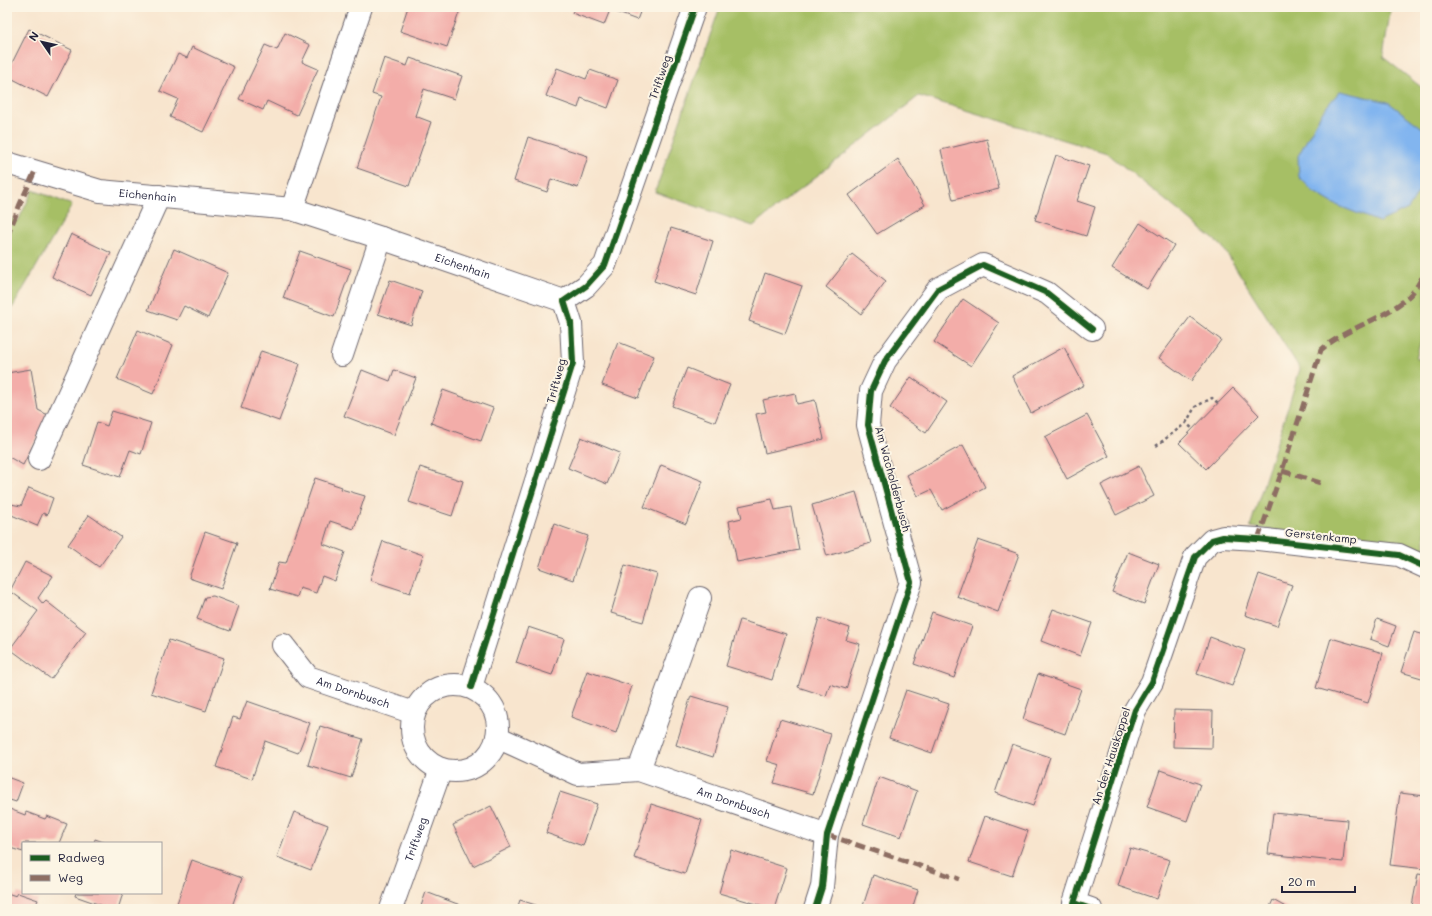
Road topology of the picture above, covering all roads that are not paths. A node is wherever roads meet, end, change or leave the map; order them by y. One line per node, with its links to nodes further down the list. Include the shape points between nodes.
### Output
1 (361, 7): 5 (street)
2 (695, 7): 7 (street, Triftweg, via 605,265 586,286)
3 (7, 163): 4 (street, Eichenhain, via 100,191)
4 (159, 196): 5 (street, Eichenhain); 10 (street)
5 (292, 209): 6 (street, Eichenhain)
6 (381, 238): 7 (street, Eichenhain); 9 (street)
7 (564, 301): 15 (street, Triftweg, via 571,323 573,363)
8 (1092, 329): 20 (street, Am Wacholderbusch, via 1048,293 983,265 938,289 885,361 871,391 868,425 911,582)
9 (342, 355)
10 (38, 459)
11 (1212, 540): 12 (street, Gerstenkamp, via 1223,537 1398,555); 23 (street, An der Hauskoppel, via 1195,557 1152,682 1135,710 1074,903)
12 (1425, 567)
13 (700, 598): 19 (street)
14 (283, 645): 16 (street, Am Dornbusch, via 308,677)
15 (471, 687): 16 (street, via 457,684 431,691 420,701); 17 (street, via 484,695 493,707 498,722)
16 (414, 713): 18 (street, via 411,727 419,753 428,763)
17 (498, 737): 18 (street, via 486,758 476,766 459,771); 19 (street, Am Dornbusch, via 578,774)
18 (441, 769): 21 (street, Triftweg)
19 (639, 770): 20 (street, Am Dornbusch)
20 (827, 835): 22 (street, via 822,888)
21 (391, 909)
22 (815, 909)
23 (1091, 909)

